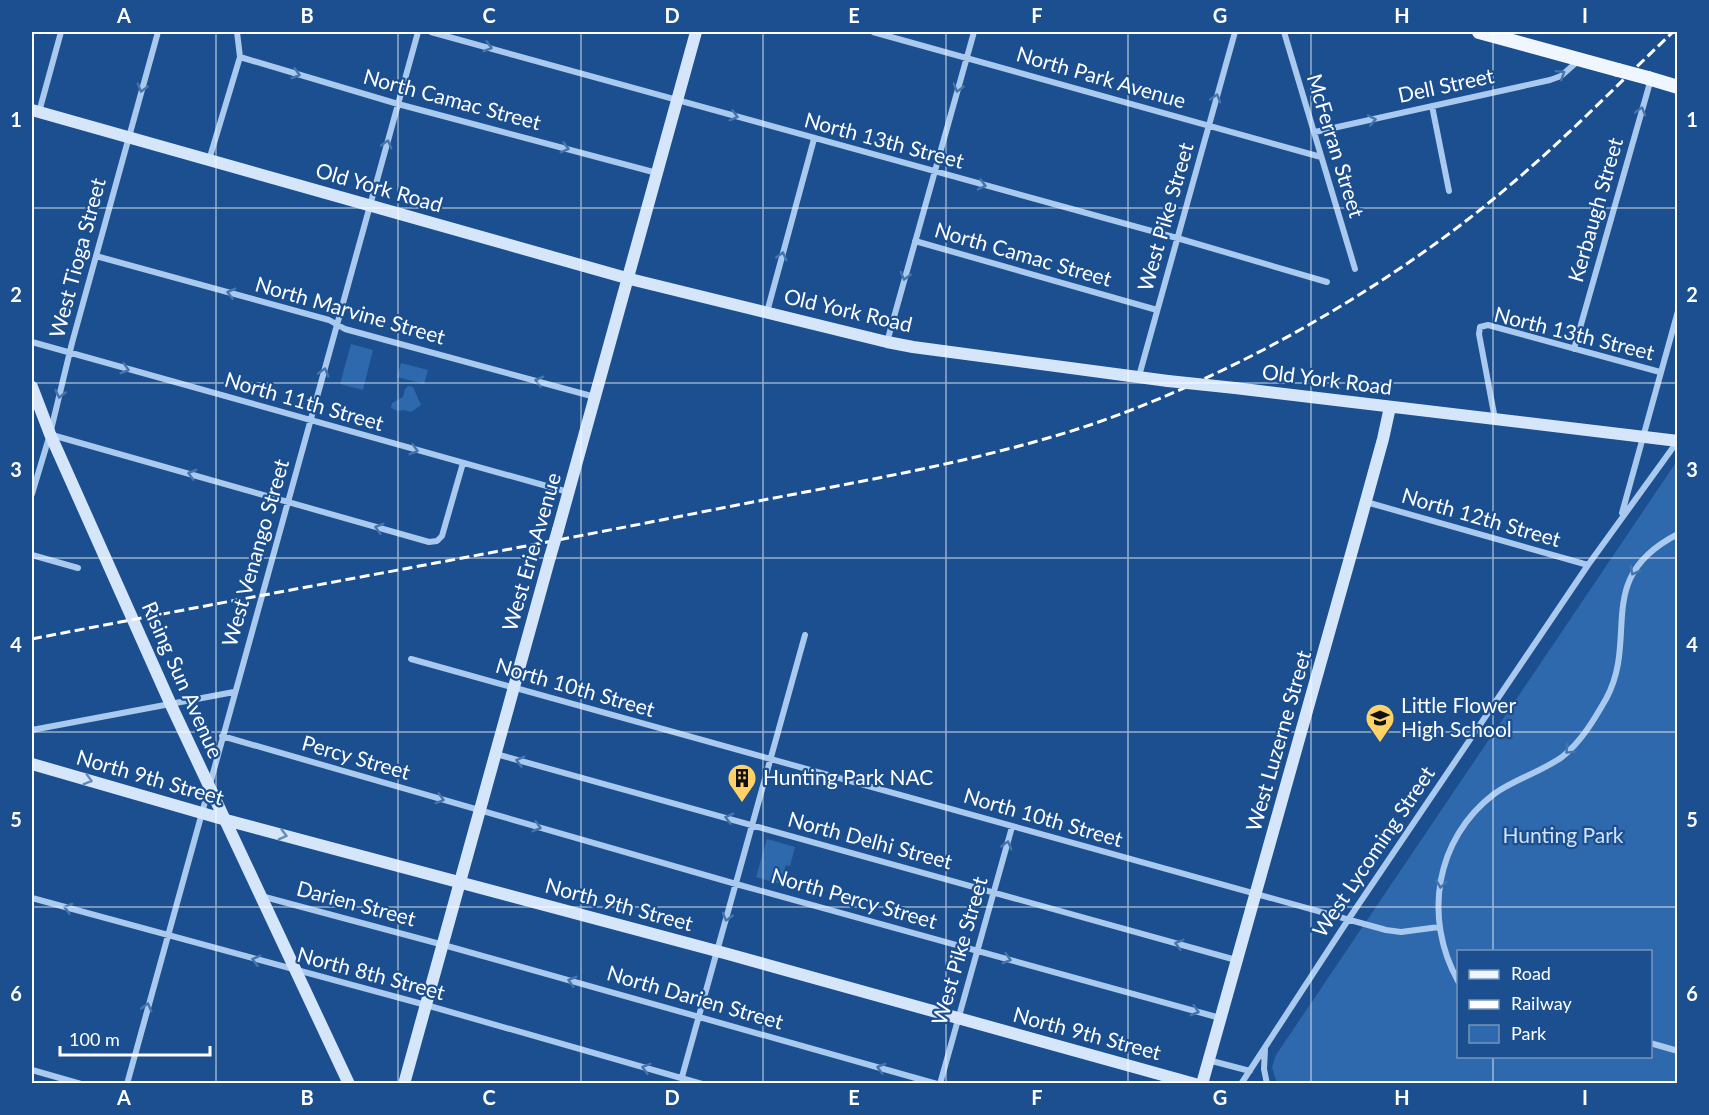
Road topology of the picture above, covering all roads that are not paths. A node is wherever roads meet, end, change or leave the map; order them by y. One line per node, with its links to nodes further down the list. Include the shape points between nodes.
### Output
1 (61, 32): 22 (street)
2 (158, 32): 25 (street, West Tioga Street, one-way to 25)
3 (237, 32): 14 (street)
4 (418, 32): 20 (street, West Venango Street)
5 (431, 32): 13 (street, North 13th Street)
6 (452, 32): 13 (street)
7 (696, 32): 19 (street, West Erie Avenue)
8 (873, 32): 15 (street, North Park Avenue)
9 (974, 32): 15 (street)
10 (1234, 32): 23 (street, West Pike Street, one-way to 10)
11 (1284, 32): 24 (street, McFerran Street)
12 (1483, 32): 16 (main road)
13 (440, 33): 19 (street, North 13th Street, one-way to 19)
14 (240, 57): 20 (street, North Camac Street, one-way to 20); 28 (street)
15 (967, 57): 23 (street, North Park Avenue); 29 (street, one-way to 29)
16 (1579, 60): 17 (main road, bridge); 21 (street, Dell Street, one-way to 16, via 1550,80)
17 (1649, 79): 18 (main road); 45 (street, Kerbaugh Street, one-way to 17)
18 (1677, 87)
19 (677, 100): 26 (street, North 13th Street, one-way to 26); 30 (street, West Erie Avenue)
20 (398, 104): 30 (street, North Camac Street, one-way to 30); 32 (street, West Venango Street, one-way to 20)
21 (1432, 106): 24 (street, Dell Street, one-way to 21); 31 (street)
22 (35, 111): 25 (street, Old York Road)
23 (1208, 126): 27 (street, North Park Avenue); 33 (street, West Pike Street)
24 (1315, 132): 27 (street, McFerran Street)
25 (128, 138): 28 (street, Old York Road); 35 (street, West Tioga Street)
26 (814, 139): 29 (street, North 13th Street); 41 (street, one-way to 26)
27 (1321, 157): 36 (street, McFerran Street)
28 (209, 160): 32 (street, Old York Road)
29 (934, 172): 33 (street, North 13th Street, one-way to 33); 34 (street)
30 (657, 173): 37 (street, West Erie Avenue)
31 (1449, 191)
32 (369, 206): 37 (street, Old York Road); 42 (street, West Venango Street)
33 (1177, 238): 38 (street, North 13th Street); 39 (street, West Pike Street)
34 (915, 241): 39 (street, North Camac Street); 44 (street, one-way to 44)
35 (96, 256): 42 (street, North Marvine Street, one-way to 35); 46 (street, West Tioga Street)
36 (1355, 269)
37 (628, 279): 41 (street, Old York Road); 50 (street, West Erie Avenue)
38 (1327, 282)
39 (1157, 309): 48 (street, West Pike Street)
40 (1677, 311): 47 (street, West Lycoming Street)
41 (767, 312): 44 (street, Old York Road)
42 (337, 324): 50 (street, North Marvine Street, one-way to 42); 53 (street, West Venango Street, one-way to 42)
43 (32, 342): 46 (street, North 11th Street)
44 (887, 342): 48 (street, Old York Road)
45 (1574, 350): 47 (street, North 13th Street); 52 (street, North 13th Street, via 1488,325 1480,327)
46 (69, 353): 53 (street, North 11th Street, one-way to 53); 54 (street, West Tioga Street, one-way to 54)
47 (1660, 372): 55 (street, West Lycoming Street)
48 (1138, 377): 51 (street, Old York Road, bridge)
49 (32, 387): 54 (street, Rising Sun Avenue)
50 (595, 397): 58 (street, West Erie Avenue)
51 (1390, 407): 52 (street, Old York Road); 61 (street, West Luzerne Street)
52 (1495, 419): 55 (street, Old York Road)
53 (310, 420): 57 (street, North 11th Street, one-way to 57); 60 (street, West Venango Street)
54 (50, 434): 59 (street, West Tioga Street); 60 (street, one-way to 54); 71 (street, Rising Sun Avenue)
55 (1643, 437): 56 (street, Old York Road); 62 (street, West Lycoming Street)
56 (1677, 441): 62 (street, West Lycoming Street)
57 (463, 464): 58 (street, North 11th Street); 60 (street, one-way to 60, via 442,536 436,542)
58 (569, 492): 69 (street, West Erie Avenue, bridge)
59 (32, 494)
60 (288, 502): 70 (street, West Venango Street)
61 (1366, 502): 65 (street, North 12th Street); 86 (street, West Luzerne Street)
62 (1619, 522): 65 (street, West Lycoming Street)
63 (1677, 534): 90 (street, one-way to 90, via 1639,563 1628,583 1616,668 1607,697 1585,733 1562,757 1495,794 1465,822 1445,860 1438,900)
64 (32, 555): 66 (street)
65 (1588, 565): 89 (street, West Lycoming Street)
66 (78, 568)
67 (805, 635): 75 (street)
68 (411, 659): 69 (street, North 10th Street)
69 (514, 688): 74 (street, West Erie Avenue); 75 (street, North 10th Street)
70 (234, 692): 71 (street); 73 (street, West Venango Street)
71 (171, 705): 72 (street); 77 (street, Rising Sun Avenue)
72 (32, 730)
73 (222, 736): 77 (street, West Venango Street); 78 (street, Percy Street, one-way to 78)
74 (496, 754): 78 (street, West Erie Avenue); 81 (street, North Delhi Street, one-way to 74)
75 (770, 759): 81 (street); 82 (street, North 10th Street)
76 (32, 764): 79 (street, North 9th Street, one-way to 79)
77 (208, 784): 79 (street, West Venango Street); 80 (street, Rising Sun Avenue)
78 (480, 810): 83 (street, West Erie Avenue); 84 (street, North Percy Street, one-way to 84)
79 (201, 813): 80 (street, North 9th Street); 91 (street, West Venango Street)
80 (226, 820): 83 (street, North 9th Street, one-way to 83); 87 (street, Rising Sun Avenue)
81 (752, 825): 84 (street); 85 (street, North Delhi Street)
82 (1012, 827): 85 (street, West Pike Street, one-way to 82); 86 (street, North 10th Street)
83 (460, 881): 92 (street, West Erie Avenue); 94 (street, North 9th Street)
84 (736, 884): 93 (street, North Percy Street); 94 (street, one-way to 94)
85 (994, 892): 93 (street, West Pike Street); 95 (street, North Delhi Street, one-way to 85)
86 (1254, 894): 89 (street, North 10th Street); 95 (street, West Luzerne Street)
87 (261, 896): 92 (street, Darien Street); 96 (street, Rising Sun Avenue)
88 (32, 898): 91 (street, North 8th Street, one-way to 88)
89 (1348, 920): 90 (street, North 10th Street, via 1401,932); 103 (street, West Lycoming Street)
90 (1439, 927): 97 (street)
91 (167, 935): 96 (street, North 8th Street, one-way to 91); 110 (street, West Venango Street, one-way to 91)
92 (443, 945): 98 (street, West Erie Avenue); 99 (street, North Darien Street, one-way to 92)
93 (977, 951): 100 (street, North Percy Street, one-way to 100); 101 (street, West Pike Street)
94 (717, 952): 99 (street); 101 (street, North 9th Street)
95 (1236, 960): 100 (street, West Luzerne Street)
96 (296, 971): 98 (street, North 8th Street); 111 (street, Rising Sun Avenue)
97 (1457, 979)
98 (426, 1005): 108 (street, North 8th Street, one-way to 98); 112 (street, West Erie Avenue)
99 (699, 1017): 108 (street); 114 (street, North Darien Street, one-way to 99)
100 (1220, 1018): 105 (street, West Luzerne Street)
101 (958, 1019): 114 (street, West Pike Street); 115 (street, North 9th Street)
102 (1652, 1044): 104 (street)
103 (1265, 1048): 107 (street, West Lycoming Street); 118 (street)
104 (1677, 1052)
105 (1208, 1060): 107 (street); 116 (street, West Luzerne Street)
106 (32, 1070): 109 (street)
107 (1250, 1071): 117 (street, West Lycoming Street)
108 (681, 1081): 113 (street, North 8th Street)
109 (81, 1083)
110 (127, 1083)
111 (349, 1083)
112 (404, 1083)
113 (702, 1083)
114 (939, 1083)
115 (1195, 1083)
116 (1202, 1083)
117 (1241, 1083)
118 (1268, 1083)

